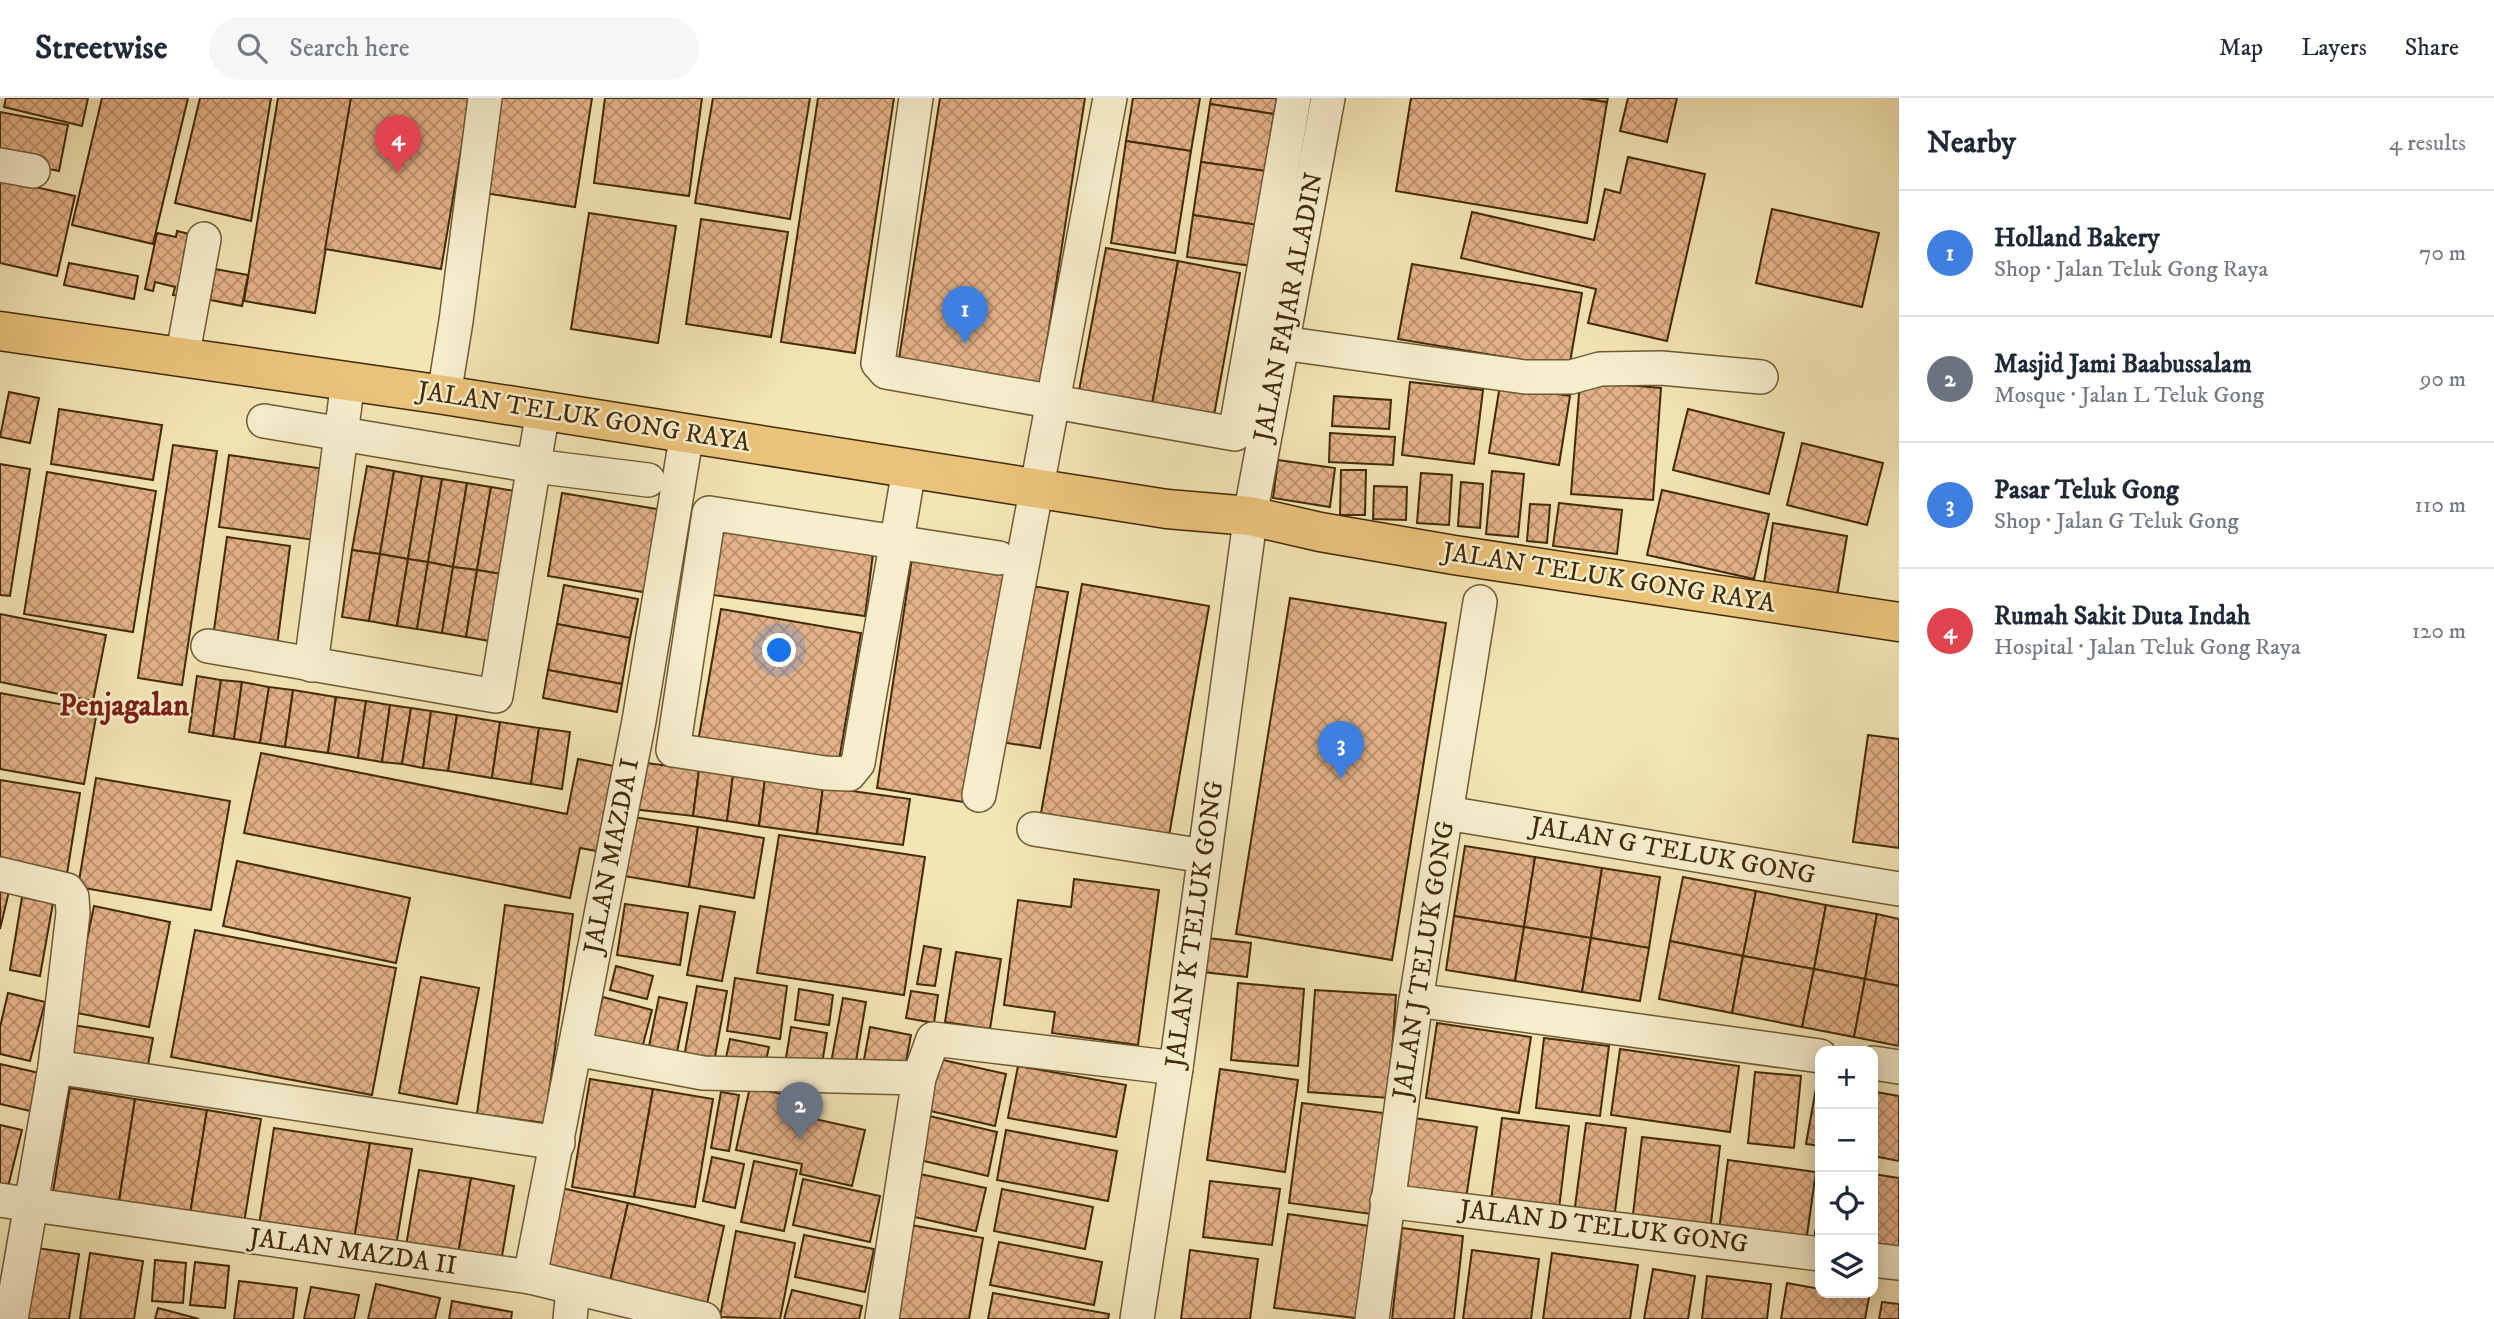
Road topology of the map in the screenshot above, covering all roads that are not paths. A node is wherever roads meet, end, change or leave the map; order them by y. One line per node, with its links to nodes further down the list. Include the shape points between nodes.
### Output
1 (485, 98): 14 (street)
2 (916, 98): 15 (street, via 878,363 900,377)
3 (1110, 98): 15 (street)
4 (1294, 98): 15 (street, via 1235,434)
5 (1328, 98): 10 (street, JALAN FAJAR ALADIN)
6 (0, 165): 7 (street)
7 (33, 171)
8 (204, 239): 11 (street)
9 (0, 331): 11 (main road, JALAN TELUK GONG RAYA)
10 (1283, 343): 12 (street, via 1525,377 1661,368); 24 (street, JALAN FAJAR ALADIN)
11 (182, 358): 13 (main road, JALAN TELUK GONG RAYA)
12 (1761, 377)
13 (348, 381): 14 (main road, JALAN TELUK GONG RAYA); 19 (street)
14 (444, 395): 16 (main road, JALAN TELUK GONG RAYA)
15 (1052, 400): 23 (street)
16 (543, 410): 18 (main road, JALAN TELUK GONG RAYA); 20 (street)
17 (264, 421): 19 (street)
18 (687, 433): 21 (main road, JALAN TELUK GONG RAYA); 38 (street, JALAN MAZDA I, via 639,721)
19 (342, 434): 20 (street); 30 (street)
20 (534, 466): 22 (street); 30 (street, via 496,696)
21 (909, 468): 23 (main road, JALAN TELUK GONG RAYA); 25 (street)
22 (648, 480)
23 (1036, 489): 24 (main road, JALAN TELUK GONG RAYA); 31 (street)
24 (1250, 522): 28 (main road, JALAN TELUK GONG RAYA); 34 (street, JALAN K TELUK GONG)
25 (896, 542): 25 (street, via 858,763 849,774 673,750 709,513); 26 (street)
26 (999, 558)
27 (1480, 602): 32 (street, JALAN J TELUK GONG)
28 (1899, 622)
29 (208, 646): 30 (street)
30 (311, 664)
31 (979, 794)
32 (1447, 813): 36 (street, JALAN G TELUK GONG); 37 (street, JALAN J TELUK GONG)
33 (1034, 829): 34 (street)
34 (1204, 856): 43 (street, JALAN K TELUK GONG)
35 (0, 874): 42 (street, via 67,890 72,897)
36 (1899, 889)
37 (1416, 1000): 39 (street); 47 (street, JALAN J TELUK GONG)
38 (575, 1049): 44 (street, via 703,1073); 45 (street, JALAN MAZDA I)
39 (1815, 1055)
40 (1878, 1064): 41 (street)
41 (1899, 1066)
42 (55, 1067): 45 (street); 48 (street)
43 (1176, 1068): 44 (street, via 933,1039); 57 (street, JALAN K TELUK GONG)
44 (919, 1078): 56 (street)
45 (558, 1143): 52 (street, JALAN MAZDA I)
46 (0, 1199): 48 (street, JALAN MAZDA II)
47 (1388, 1201): 49 (street, JALAN D TELUK GONG); 58 (street, JALAN J TELUK GONG)
48 (33, 1205): 52 (street, JALAN MAZDA II); 54 (street)
49 (1815, 1253)
50 (1878, 1261): 51 (street)
51 (1899, 1263)
52 (530, 1278): 53 (street, JALAN MAZDA II)
53 (571, 1304): 55 (street, JALAN MAZDA II)
54 (11, 1319)
55 (704, 1319)
56 (882, 1319)
57 (1137, 1319)
58 (1372, 1319)

